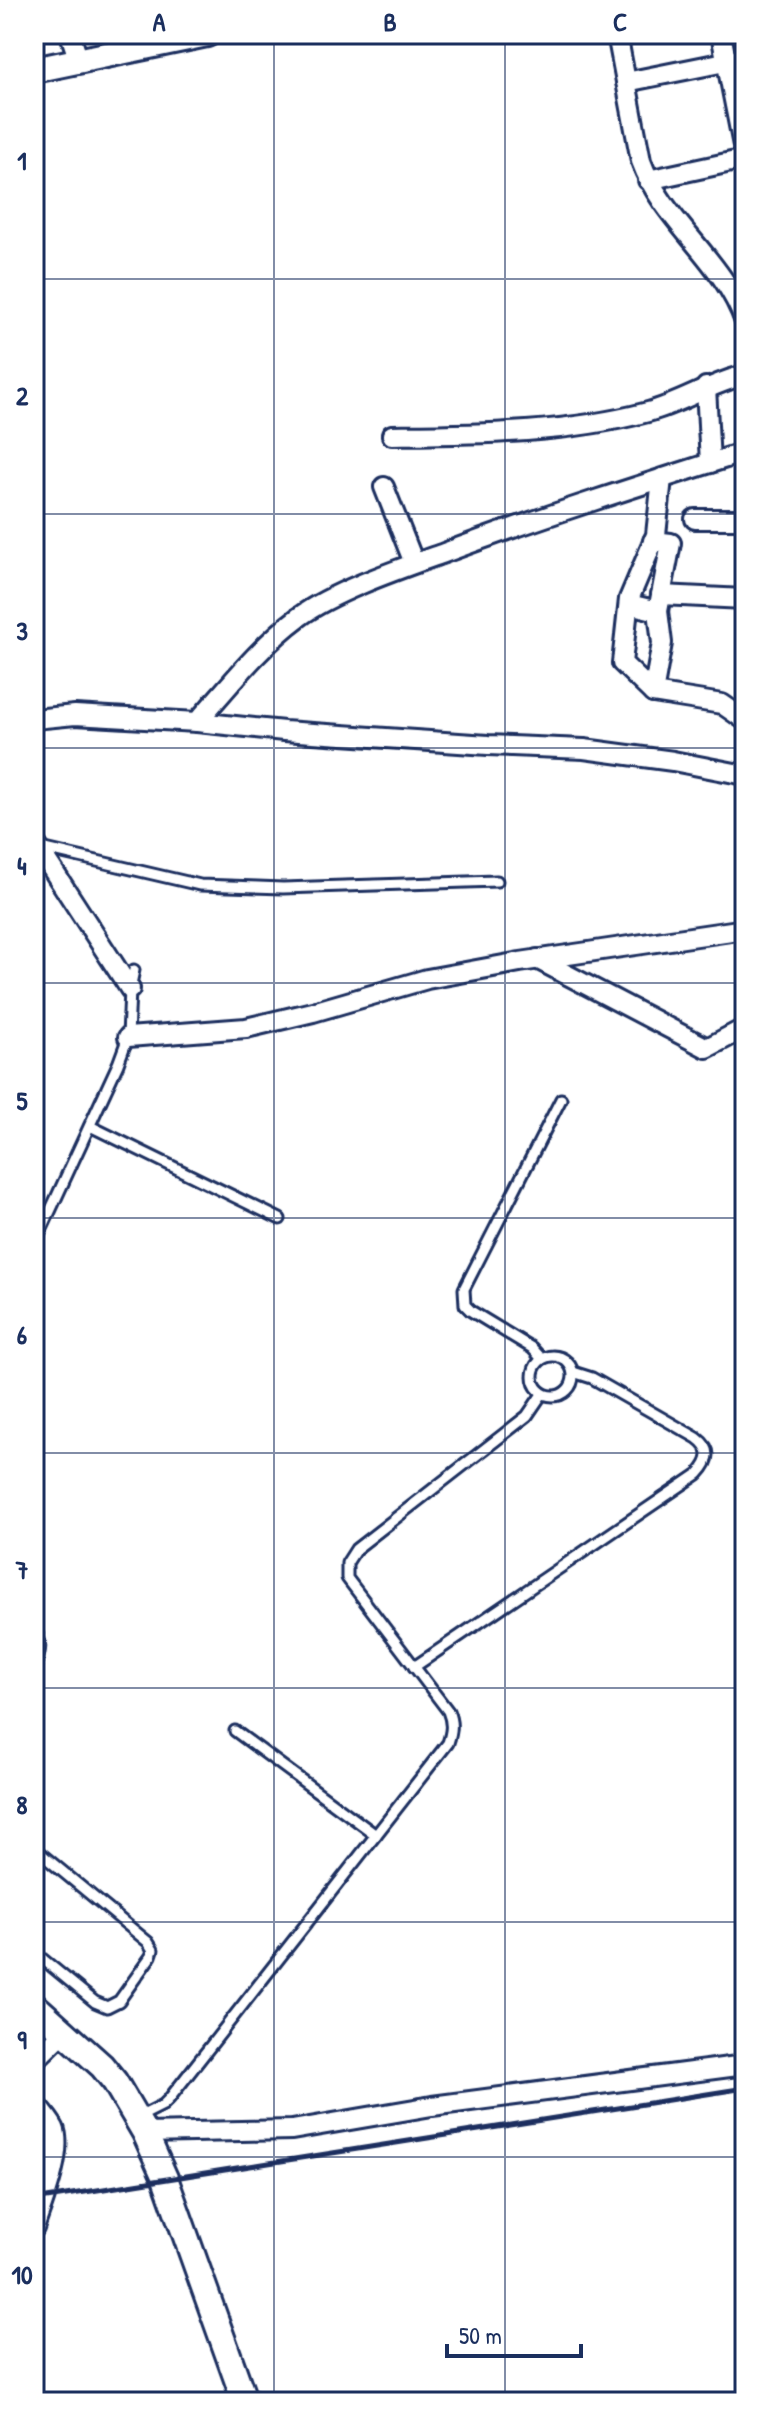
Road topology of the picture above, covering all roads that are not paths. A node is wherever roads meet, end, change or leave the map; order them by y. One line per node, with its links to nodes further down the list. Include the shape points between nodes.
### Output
1 (70, 34): 6 (street)
2 (207, 34): 6 (main road)
3 (617, 34): 8 (street)
4 (721, 34): 5 (street)
5 (736, 60): 8 (street); 9 (street)
6 (79, 61): 7 (main road)
7 (34, 70)
8 (626, 82): 10 (street)
9 (745, 158): 10 (street)
10 (648, 180): 11 (street, via 715,268)
11 (745, 322)
12 (745, 375): 13 (street)
13 (706, 387): 14 (street, via 660,408 594,423); 16 (street)
14 (392, 435)
15 (745, 452): 16 (street)
16 (710, 463): 17 (street)
17 (662, 478): 21 (street); 22 (street)
18 (384, 487): 22 (street)
19 (695, 519): 20 (street)
20 (745, 519)
21 (653, 541): 24 (street, via 671,543); 25 (street)
22 (414, 563): 29 (street, via 302,615)
23 (745, 599): 24 (street)
24 (659, 603): 25 (street); 26 (street, via 662,643)
25 (629, 604): 26 (street, via 622,663)
26 (653, 693): 28 (street, via 722,704)
27 (34, 719): 29 (street, via 75,715)
28 (745, 720)
29 (197, 722): 30 (street, via 584,749)
30 (745, 775)
31 (36, 844): 32 (lane, via 200,885 283,888); 36 (street)
32 (497, 881)
33 (745, 929): 34 (street)
34 (537, 959): 37 (street, via 707,1048); 38 (street, via 427,979 246,1028)
35 (134, 970): 36 (lane)
36 (130, 989): 38 (lane)
37 (745, 1028)
38 (128, 1037): 40 (lane)
39 (561, 1099): 43 (lane, via 463,1297 471,1311)
40 (90, 1126): 41 (lane); 42 (lane)
41 (280, 1219)
42 (34, 1246)
43 (542, 1359): 44 (lane, via 561,1358); 45 (lane, via 533,1377)
44 (573, 1372): 45 (lane, via 567,1391); 48 (lane, via 697,1438 709,1453 707,1465)
45 (542, 1394): 48 (lane, via 527,1416 356,1549 347,1563 347,1578)
46 (34, 1627): 47 (lane, via 41,1643)
47 (35, 1666)
48 (414, 1667): 50 (lane, via 448,1711 452,1733)
49 (235, 1731): 50 (lane)
50 (376, 1835): 58 (lane, via 169,2099)
51 (34, 1848): 52 (lane, via 153,1950 119,2001 107,2007)
52 (34, 1952)
53 (34, 2005): 54 (main road)
54 (65, 2031): 55 (street); 58 (main road, via 102,2066)
55 (34, 2061)
56 (745, 2065): 58 (street, via 292,2130)
57 (34, 2102): 59 (street, via 53,2127 57,2144)
58 (141, 2125): 60 (main road)
59 (34, 2228)
60 (245, 2402)

